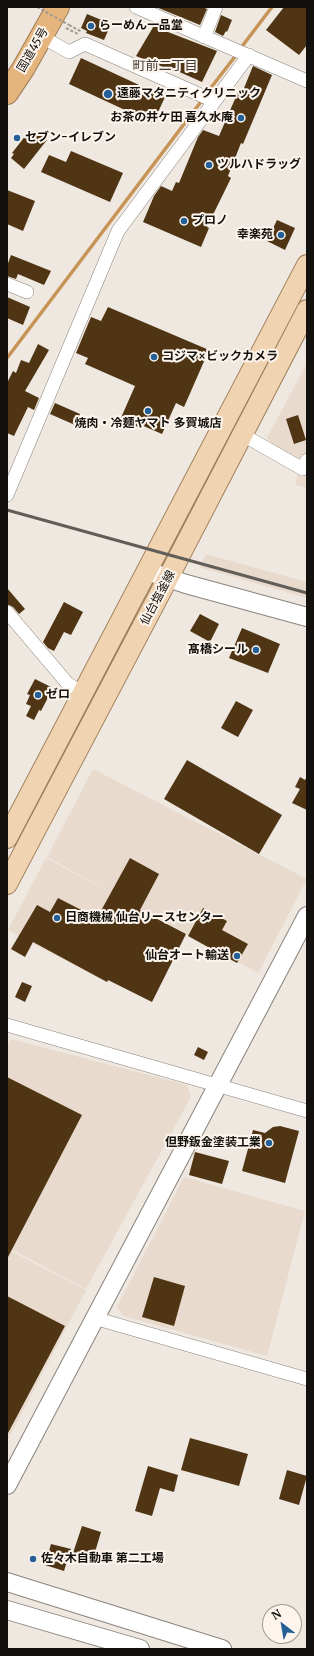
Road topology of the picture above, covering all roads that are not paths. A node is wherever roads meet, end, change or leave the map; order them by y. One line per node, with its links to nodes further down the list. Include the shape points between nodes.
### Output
1 (42, 7): 8 (highway, 国道45号)
2 (136, 7): 6 (street)
3 (216, 7): 6 (street)
4 (63, 20): 5 (highway, 国道45号)
5 (42, 37): 10 (highway, 国道45号); 11 (street, via 69,52 85,44)
6 (204, 37): 7 (street)
7 (247, 54): 9 (street); 11 (street)
8 (7, 68)
9 (307, 81)
10 (7, 93)
11 (207, 98): 18 (street, via 118,231)
12 (307, 265): 19 (main road, 仙台塩釜線)
13 (7, 284): 14 (street)
14 (28, 292)
15 (307, 310): 16 (main road, 仙台塩釜線)
16 (243, 435): 17 (street, via 303,469); 20 (main road, 仙台塩釜線)
17 (307, 460)
18 (7, 495)
19 (147, 571): 20 (street); 23 (main road, 仙台塩釜線)
20 (168, 578): 22 (street); 25 (main road, 仙台塩釜線)
21 (7, 612): 23 (street, via 68,684)
22 (307, 618)
23 (84, 693): 24 (main road, 仙台塩釜線)
24 (7, 838)
25 (7, 884)
26 (307, 916): 28 (street)
27 (7, 1025): 28 (street)
28 (216, 1086): 29 (street); 30 (street)
29 (307, 1111)
30 (94, 1318): 31 (street); 32 (street)
31 (307, 1379)
32 (7, 1485)
33 (7, 1582): 36 (street)
34 (7, 1610): 35 (street)
35 (140, 1649)
36 (222, 1649)

